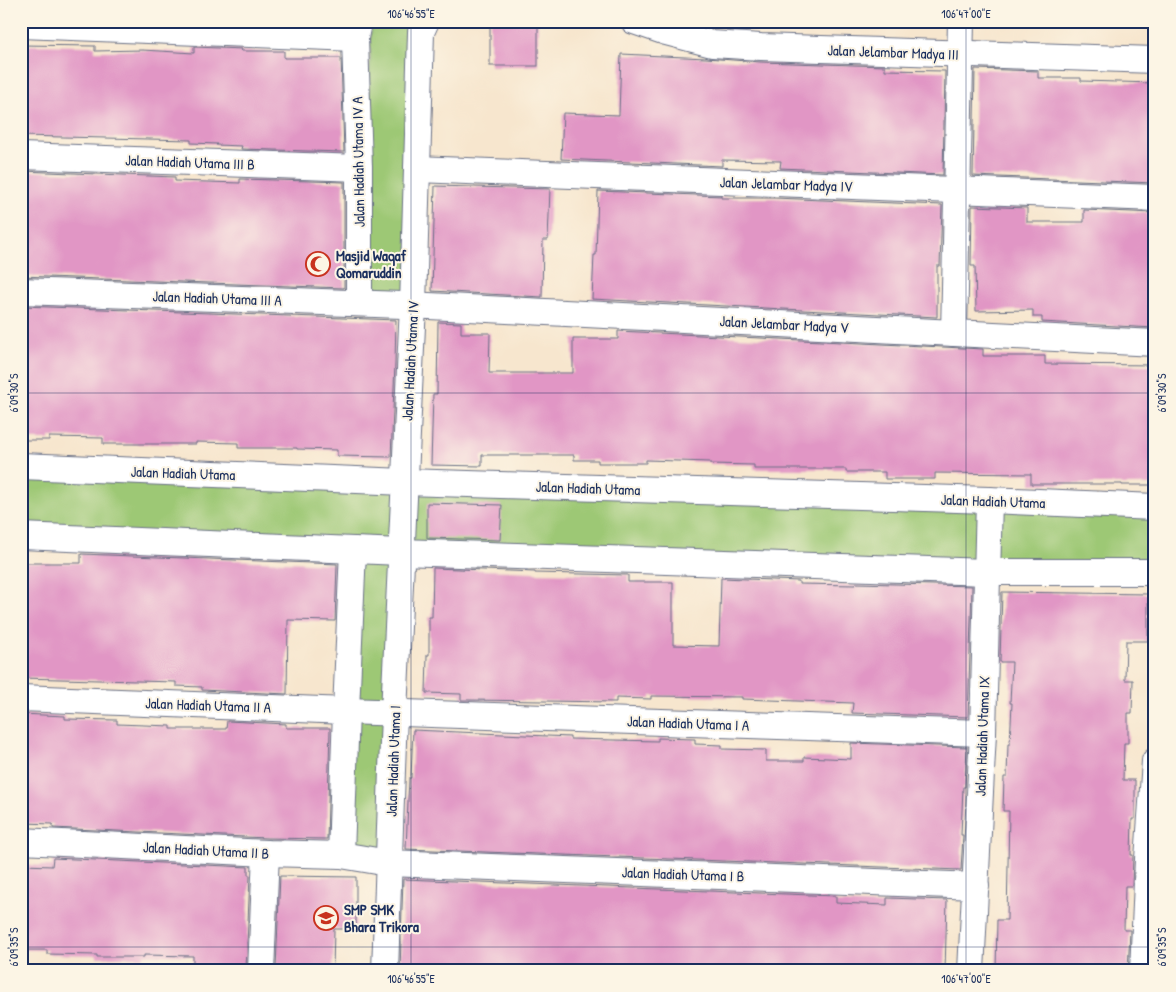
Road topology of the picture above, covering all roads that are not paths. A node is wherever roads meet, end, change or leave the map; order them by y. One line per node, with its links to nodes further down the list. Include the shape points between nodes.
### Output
1 (426, 21): 10 (street, Jalan Hadiah Utama IV, via 421,32)
2 (634, 21): 6 (street, Jalan Jelambar Madya III, via 712,44)
3 (961, 21): 6 (street)
4 (21, 25): 5 (street)
5 (357, 29): 9 (street, Jalan Hadiah Utama IV A)
6 (960, 54): 7 (street, Jalan Jelambar Madya III); 11 (street)
7 (1155, 60)
8 (21, 156): 9 (street, Jalan Hadiah Utama III B)
9 (360, 168): 14 (street, Jalan Hadiah Utama IV A)
10 (417, 169): 11 (street, Jalan Jelambar Madya IV); 15 (street, Jalan Hadiah Utama IV)
11 (957, 190): 12 (street, Jalan Jelambar Madya IV); 16 (street)
12 (1155, 198)
13 (21, 291): 14 (street, Jalan Hadiah Utama III A)
14 (359, 303): 15 (street, Jalan Hadiah Utama III A)
15 (413, 306): 16 (street, Jalan Jelambar Madya V); 19 (street, Jalan Hadiah Utama IV)
16 (954, 333): 17 (street, Jalan Jelambar Madya V)
17 (1155, 343)
18 (21, 466): 19 (street, Jalan Hadiah Utama)
19 (405, 482): 20 (street, Jalan Hadiah Utama); 24 (street, Jalan Hadiah Utama IV)
20 (989, 500): 21 (street, Jalan Hadiah Utama); 25 (street, Jalan Hadiah Utama IX)
21 (1155, 507)
22 (21, 536): 23 (street)
23 (353, 550): 24 (street); 28 (street)
24 (401, 552): 25 (street); 29 (street, Jalan Hadiah Utama I)
25 (987, 572): 26 (street); 30 (street, Jalan Hadiah Utama IX)
26 (1155, 572)
27 (21, 698): 28 (street, Jalan Hadiah Utama II A)
28 (346, 711): 29 (street, Jalan Hadiah Utama II A); 35 (street)
29 (394, 713): 30 (street, Jalan Hadiah Utama I A); 37 (street, Jalan Hadiah Utama I)
30 (983, 733): 38 (street, Jalan Hadiah Utama IX)
31 (1155, 761): 32 (street)
32 (1154, 796): 36 (street)
33 (21, 841): 34 (street, Jalan Hadiah Utama II B)
34 (266, 853): 35 (street, Jalan Hadiah Utama II B); 39 (street)
35 (342, 855): 37 (street, Jalan Hadiah Utama II B)
36 (1151, 859): 42 (street)
37 (389, 863): 38 (street, Jalan Hadiah Utama I B); 40 (street, Jalan Hadiah Utama I)
38 (976, 886): 41 (street, Jalan Hadiah Utama IX)
39 (262, 971)
40 (385, 971)
41 (971, 971)
42 (1142, 971)

